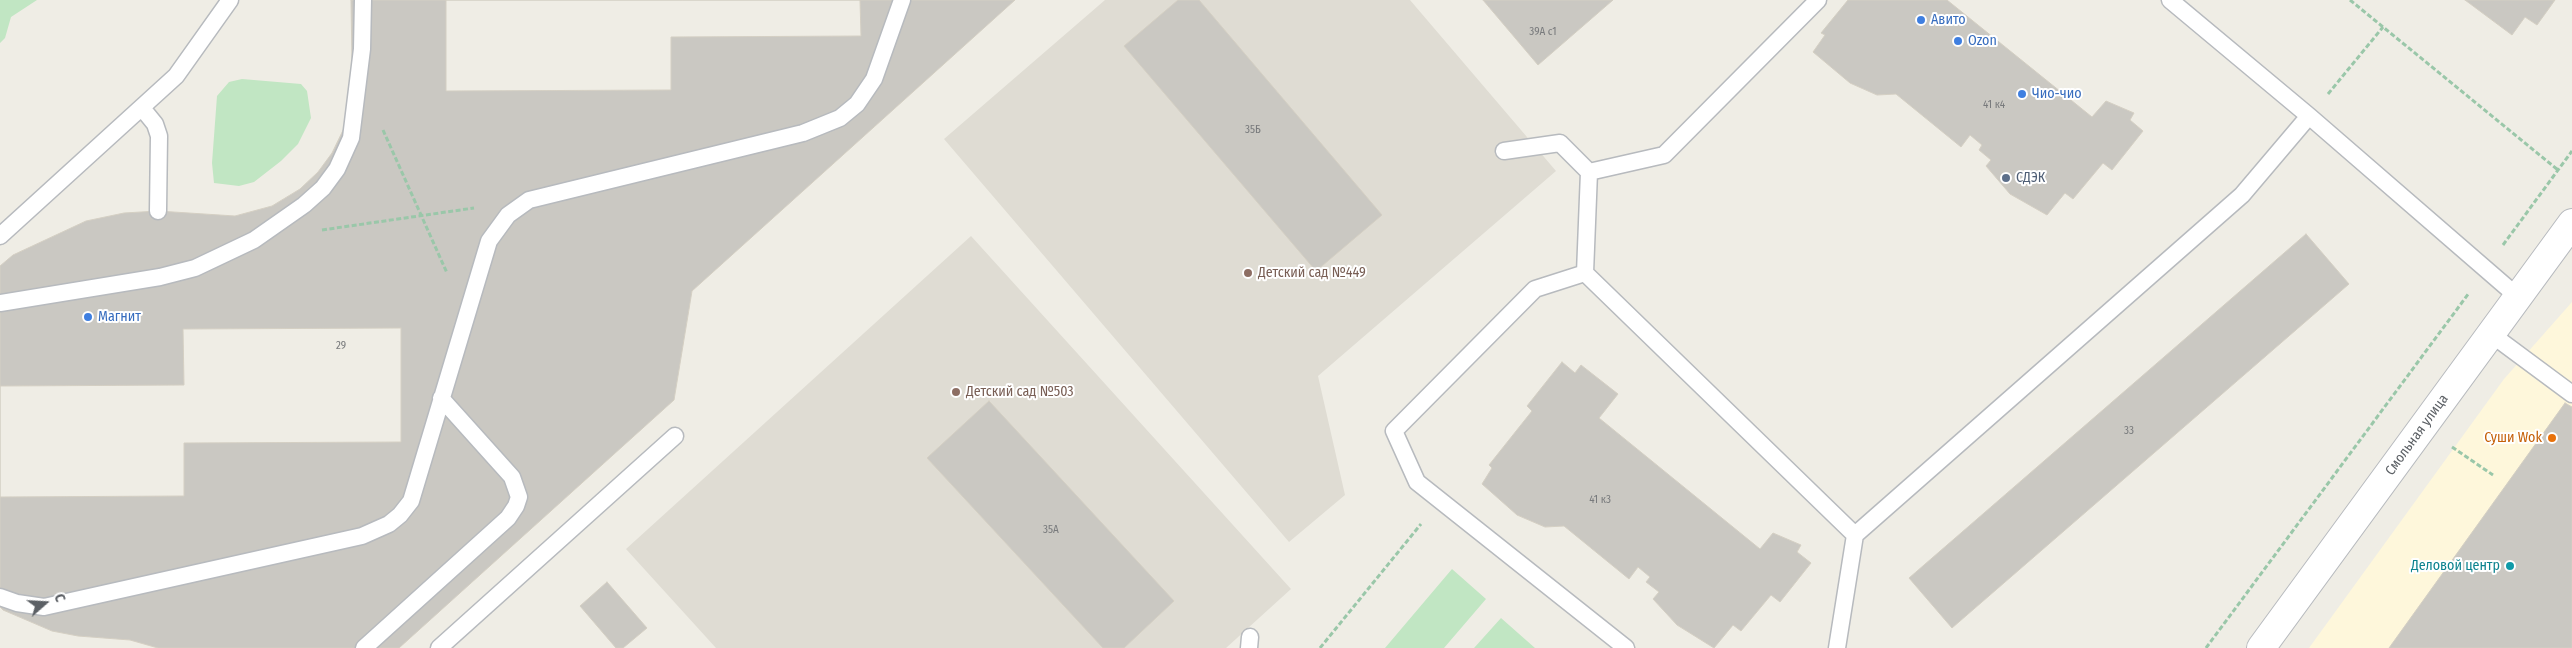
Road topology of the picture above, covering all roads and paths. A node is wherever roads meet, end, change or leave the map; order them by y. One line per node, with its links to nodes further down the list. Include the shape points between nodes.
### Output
1 (230, 0): 8 (lane, via 185,64)
2 (362, 0): 24 (lane, via 362,49 351,138 337,169 304,205 254,240 194,268 160,277)
3 (902, 0): 15 (lane, via 874,79 857,104 840,118 803,133)
4 (1818, 0): 14 (lane, via 1664,155)
5 (2170, 0): 9 (lane)
6 (2350, 0): 7 (path)
7 (2383, 27): 9 (path); 13 (path)
8 (142, 108): 16 (lane, via 155,124 159,136); 20 (lane)
9 (2309, 116): 21 (lane); 31 (lane, via 2242,195)
10 (383, 129): 17 (path)
11 (1504, 151): 14 (lane, via 1560,143)
12 (2572, 151): 13 (path)
13 (2558, 170): 21 (path)
14 (1589, 172): 22 (lane)
15 (530, 200): 17 (path); 25 (lane, via 508,215 489,241)
16 (158, 211)
17 (421, 216): 19 (path); 25 (path)
18 (2572, 223): 23 (street, Смольная улица)
19 (313, 232)
20 (0, 236)
21 (2486, 270): 23 (lane); 38 (path)
22 (1585, 273): 30 (lane, via 1535,289 1394,430 1417,482); 31 (lane)
23 (2518, 297): 26 (street, Смольная улица)
24 (0, 303)
25 (466, 316): 28 (lane)
26 (2491, 334): 27 (lane); 39 (street, Смольная улица)
27 (2572, 394)
28 (441, 398): 32 (lane, via 411,501 400,515 378,531 44,607); 33 (lane, via 512,477 519,497 508,518)
29 (675, 436): 34 (lane)
30 (1440, 500): 35 (path); 36 (lane)
31 (1855, 534): 37 (lane)
32 (0, 597)
33 (364, 648)
34 (440, 648)
35 (1320, 648)
36 (1626, 648)
37 (1837, 648)
38 (2206, 648)
39 (2261, 648)

